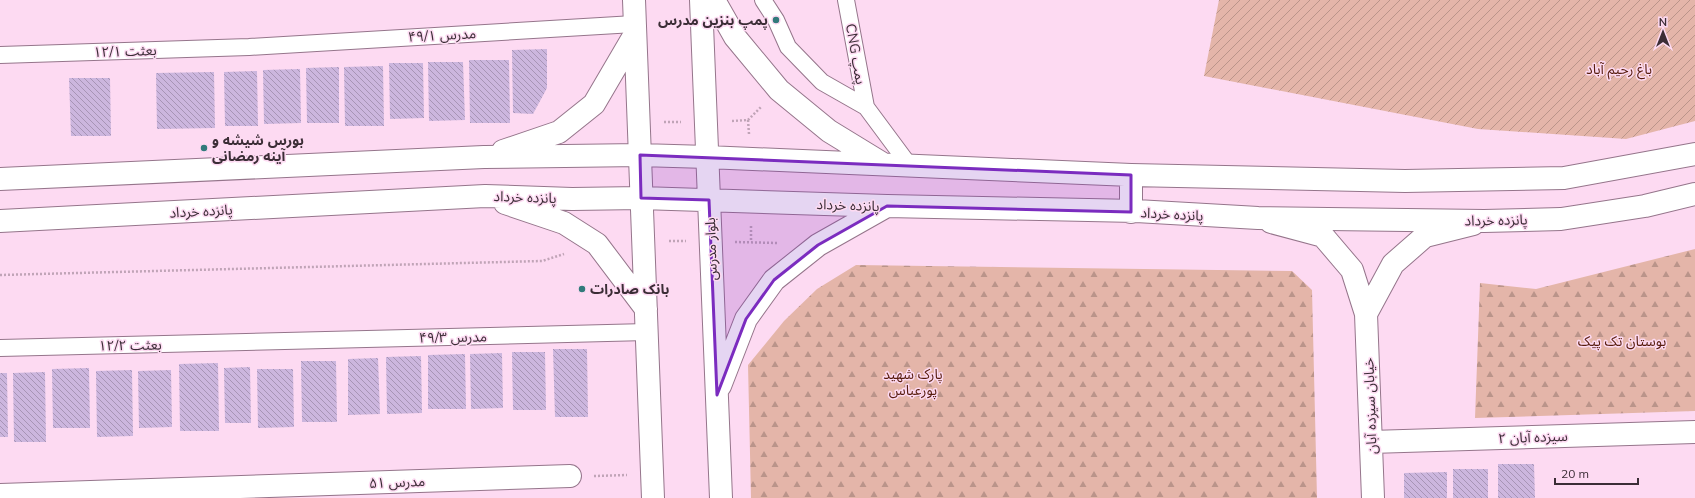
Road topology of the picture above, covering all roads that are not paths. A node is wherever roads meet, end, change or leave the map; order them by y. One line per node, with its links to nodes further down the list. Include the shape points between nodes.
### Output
1 (634, 0): 6 (main road)
2 (701, 0): 12 (main road, بلوار مدرس)
3 (714, 0): 14 (main road, via 735,37 779,90 829,131)
4 (763, 0): 9 (lane, via 776,20 788,47 822,82)
5 (846, 0): 9 (lane, CNG پمپ)
6 (635, 29): 7 (lane, مدرس ۴۹/۱); 11 (main road); 13 (main road, via 594,104 559,132)
7 (249, 47): 8 (lane, بعثت ۱۲/۱)
8 (0, 55)
9 (866, 107): 15 (lane)
10 (1695, 154): 16 (main road, via 1564,178 1404,181)
11 (640, 155): 12 (main road); 13 (main road); 20 (main road)
12 (707, 156): 14 (main road); 21 (main road, بلوار مدرس)
13 (484, 157): 17 (main road)
14 (884, 164): 15 (main road)
15 (909, 165): 16 (main road)
16 (1131, 175): 23 (main road)
17 (0, 179)
18 (1695, 194): 26 (main road, پانزده خرداد, via 1645,206 1561,219)
19 (485, 196): 20 (main road, پانزده خرداد); 25 (main road, پانزده خرداد); 27 (main road, via 564,223 597,244)
20 (642, 198): 21 (main road, پانزده خرداد); 27 (main road)
21 (709, 200): 22 (main road, پانزده خرداد); 32 (main road, بلوار مدرس)
22 (887, 206): 23 (main road, پانزده خرداد); 32 (main road, via 818,245 774,280 746,318)
23 (1131, 212): 24 (main road, پانزده خرداد)
24 (1258, 218): 26 (main road, پانزده خرداد); 28 (main road, خیابان سیزده آبان, via 1323,236 1352,270)
25 (0, 221)
26 (1484, 221): 28 (main road, via 1425,236 1393,264)
27 (646, 309): 29 (main road)
28 (1366, 314): 34 (main road, خیابان سیزده آبان)
29 (647, 332): 30 (lane, مدرس ۴۹/۳); 37 (main road)
30 (259, 342): 31 (lane, بعثت ۱۲/۲)
31 (0, 348)
32 (717, 395): 38 (main road, بلوار مدرس)
33 (1695, 432): 34 (main road, سیزده آبان ۲)
34 (1371, 442): 39 (main road, خیابان سیزده آبان)
35 (570, 476): 36 (main road, مدرس ۵۱)
36 (0, 495)
37 (653, 498)
38 (721, 498)
39 (1373, 498)

